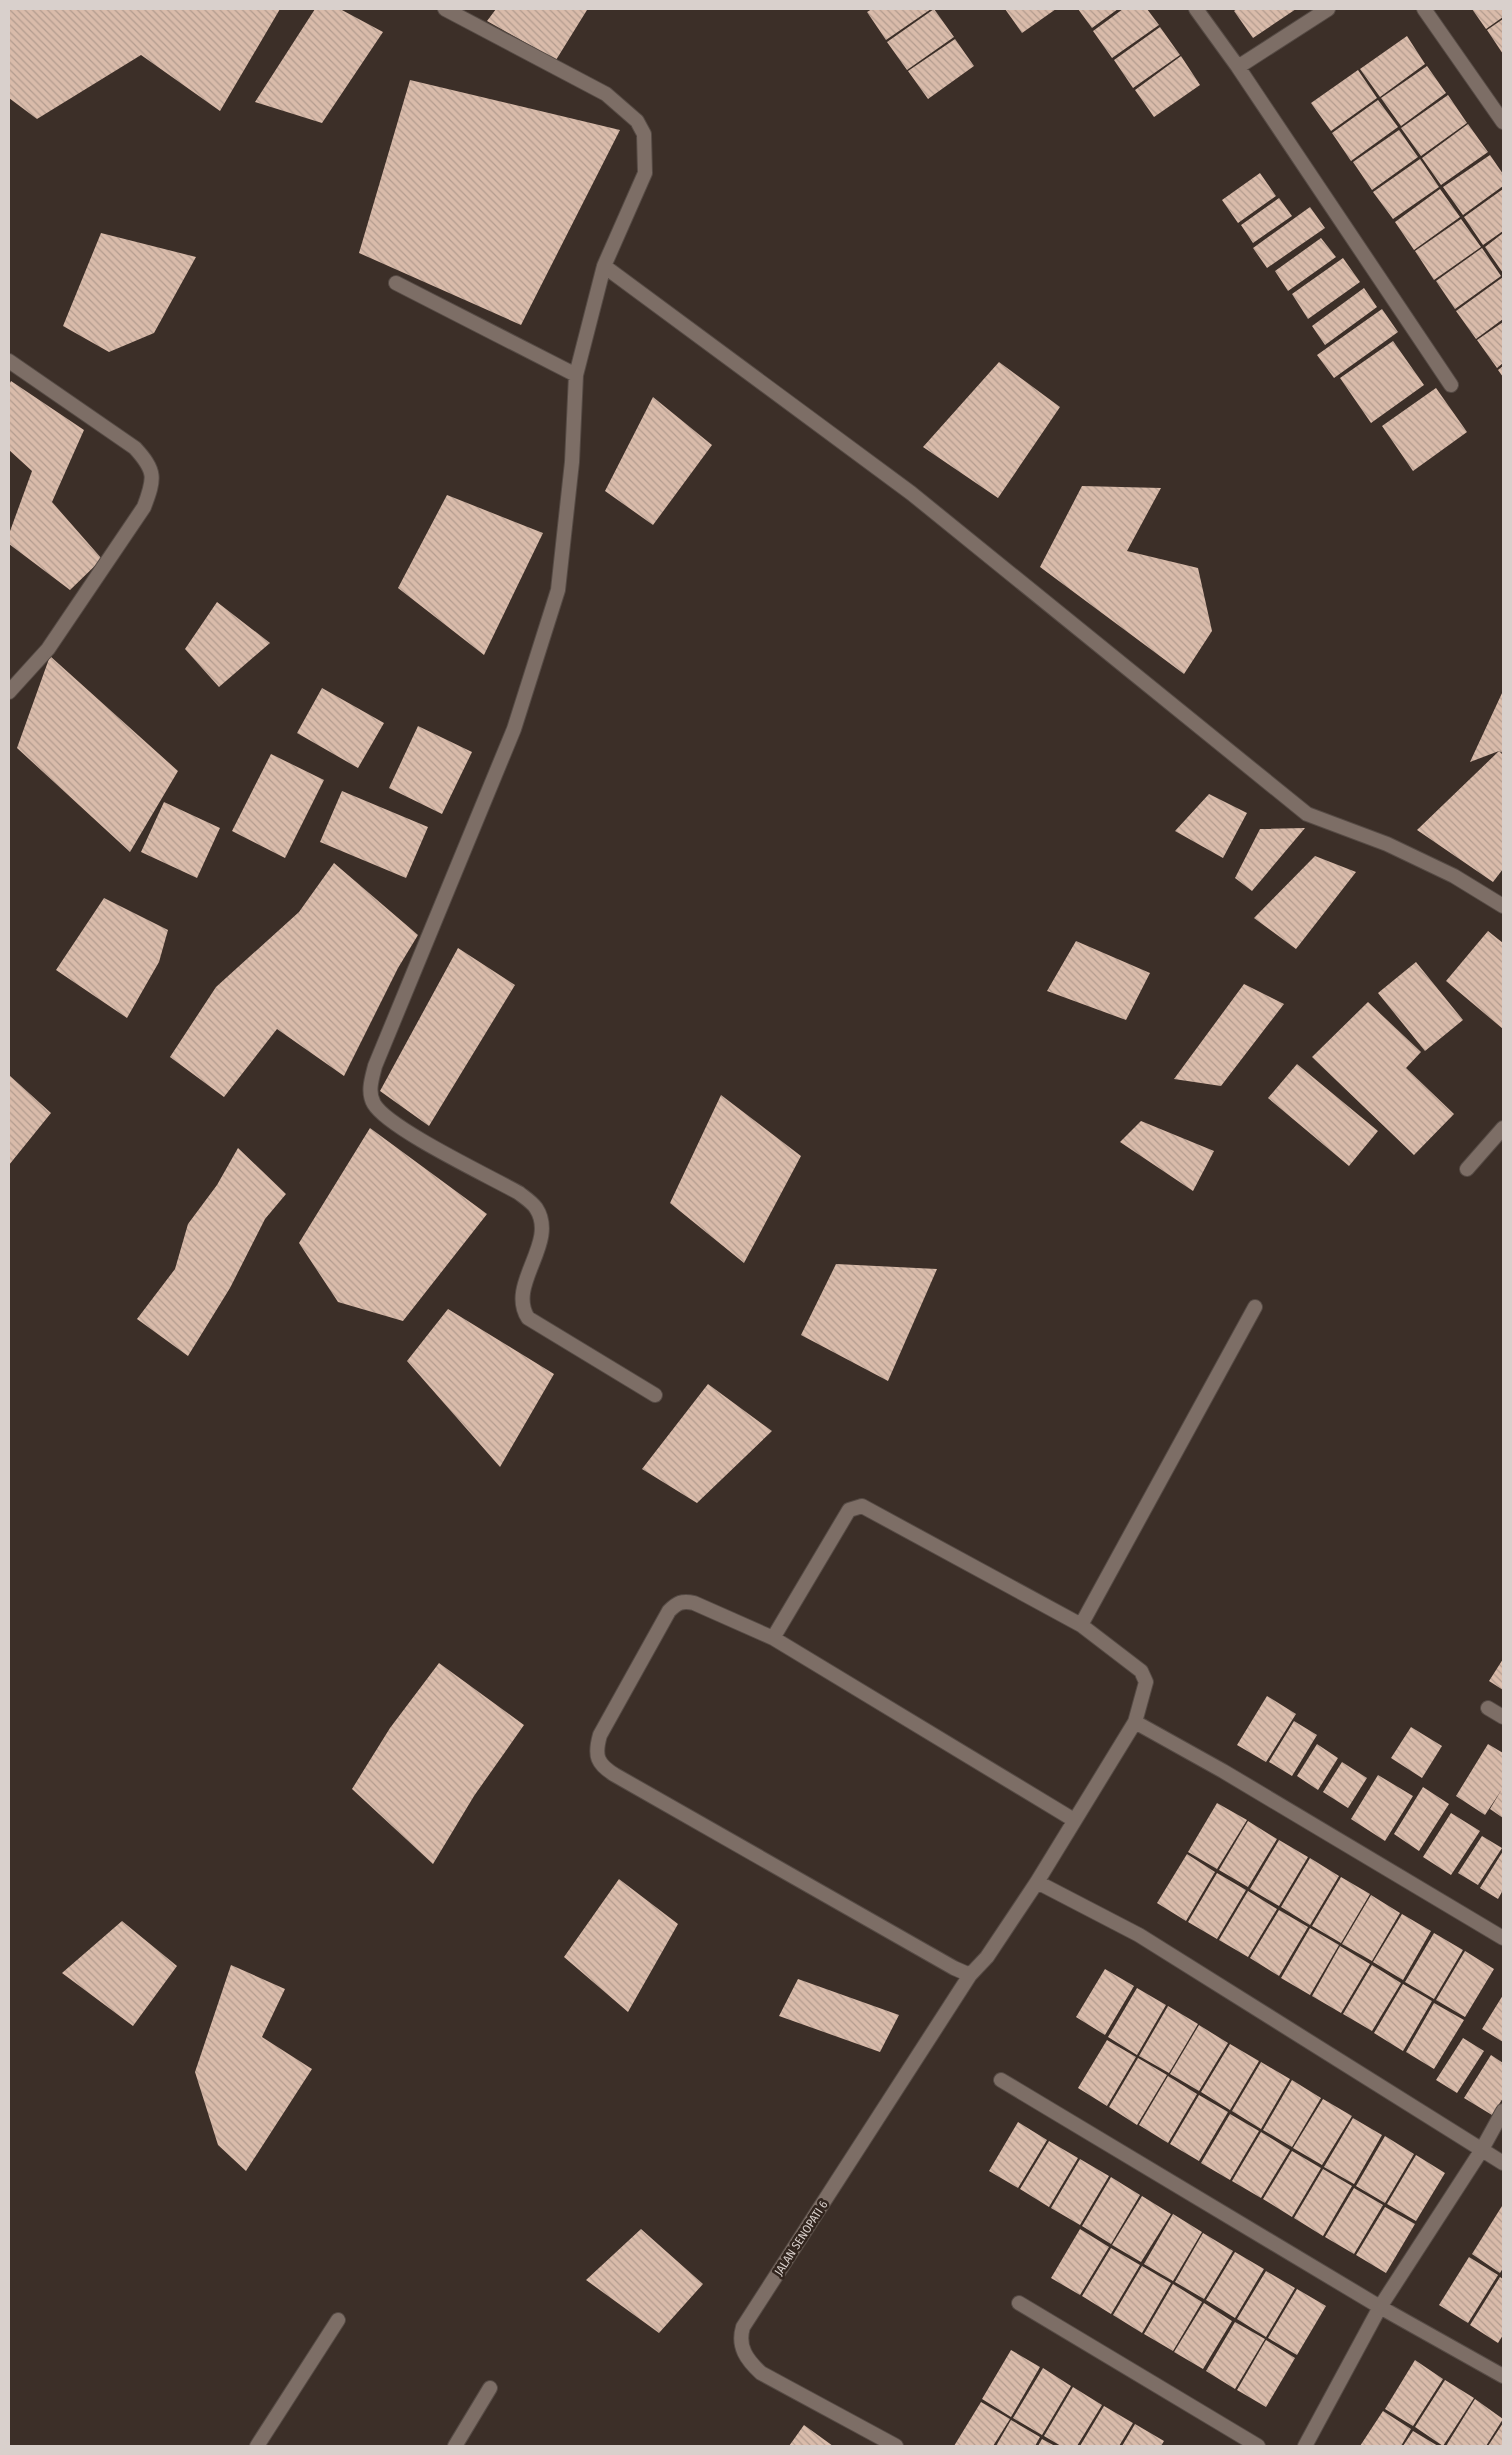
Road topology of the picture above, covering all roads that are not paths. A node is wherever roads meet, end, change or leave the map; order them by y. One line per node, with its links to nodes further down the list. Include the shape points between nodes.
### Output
1 (445, 9): 7 (street, via 606,94 637,121 644,134 645,173)
2 (1196, 9): 5 (street)
3 (1328, 9): 5 (street)
4 (1424, 9): 6 (street)
5 (1238, 67): 11 (street)
6 (1503, 122)
7 (604, 266): 10 (street); 13 (street, via 911,493 1307,814 1387,844 1454,876)
8 (396, 282): 10 (street)
9 (9, 361): 12 (street, via 135,448 152,471 151,490 144,507 48,649)
10 (576, 375): 17 (street, via 572,462 558,590 514,728 375,1066 372,1097 375,1105 397,1126 518,1192 536,1207 541,1229 522,1301 528,1318)
11 (1451, 385)
12 (9, 692)
13 (1503, 906)
14 (1503, 1128): 15 (street)
15 (1467, 1169)
16 (1255, 1307): 18 (street)
17 (655, 1395)
18 (1081, 1624): 19 (street, JALAN SENOPATI 6, via 862,1506 850,1510); 22 (street, JALAN SENOPATI 6, via 1141,1671 1146,1682)
19 (773, 1638): 23 (street); 26 (street, via 694,1603 684,1601 674,1606 600,1736 596,1750 599,1764 615,1776)
20 (1488, 1708): 21 (street)
21 (1503, 1717)
22 (1136, 1722): 23 (street, JALAN SENOPATI 6); 25 (street)
23 (1074, 1820): 24 (street, JALAN SENOPATI 6)
24 (1037, 1882): 26 (street, JALAN SENOPATI 6, via 987,1957); 29 (street, via 1139,1935)
25 (1503, 1938)
26 (970, 1975): 38 (street, JALAN SENOPATI 6, via 741,2334 743,2352 761,2373)
27 (1001, 2080): 32 (street)
28 (1503, 2110): 29 (street)
29 (1481, 2151): 30 (street); 32 (street)
30 (1503, 2163)
31 (1019, 2303): 39 (street)
32 (1380, 2307): 34 (street); 40 (street)
33 (338, 2320): 36 (street)
34 (1503, 2376)
35 (490, 2388): 37 (street)
36 (257, 2446)
37 (455, 2446)
38 (896, 2446)
39 (1258, 2446)
40 (1305, 2446)

